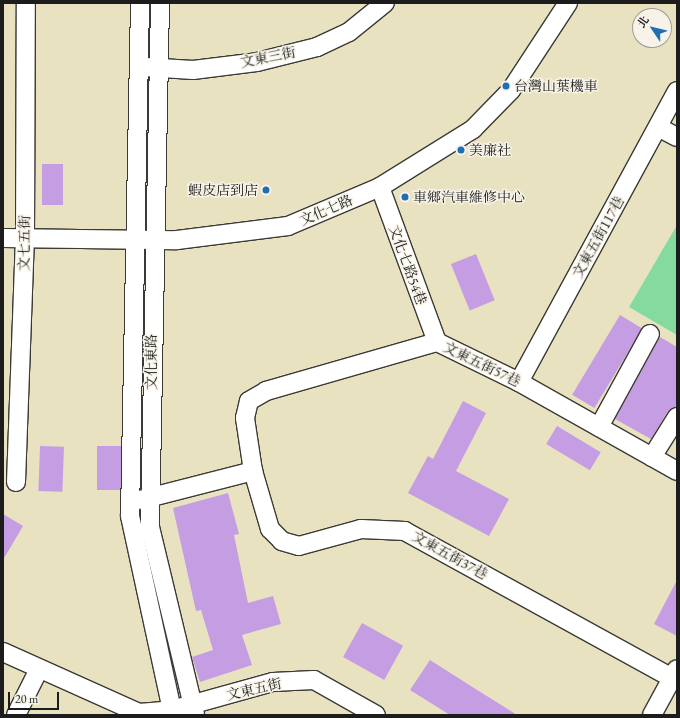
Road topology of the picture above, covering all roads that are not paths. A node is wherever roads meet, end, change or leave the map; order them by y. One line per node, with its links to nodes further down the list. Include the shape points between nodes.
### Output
1 (26, 3): 13 (street, 文七五街)
2 (140, 3): 6 (street, 文化東路)
3 (160, 3): 7 (street, 文化東路)
4 (385, 3): 7 (street, 文東三街, via 349,32 317,47 258,62 193,70)
5 (568, 3): 11 (street, 文化七路, via 511,90 473,129)
6 (138, 67): 7 (street, 文東三街); 14 (street, 文化東路)
7 (157, 67): 14 (street, 文化東路)
8 (677, 91): 9 (street, 文東五街117巷)
9 (658, 127): 10 (street); 17 (street, 文東五街117巷)
10 (677, 137)
11 (380, 188): 14 (street, 文化七路, via 288,226 177,240); 16 (street, 文化七路54巷)
12 (3, 238): 13 (street, 文化七路)
13 (25, 238): 14 (street, 文化七路); 23 (street, 文七五街)
14 (145, 240): 24 (street, 文化東路); 25 (street, 文化東路)
15 (650, 334): 19 (street)
16 (437, 342): 17 (street, 文東五街57巷); 21 (street, 文東五街57巷, via 266,391 249,401 245,418)
17 (519, 382): 19 (street, 文東五街57巷)
18 (677, 417): 20 (street)
19 (599, 427): 20 (street, 文東五街57巷)
20 (652, 457): 22 (street, 文東五街57巷)
21 (254, 471): 24 (street); 28 (street, 文東五街37巷, via 270,529 282,541 299,546 361,529 405,530)
22 (677, 471)
23 (16, 482)
24 (150, 497): 25 (street); 29 (street, 文化東路, via 150,527)
25 (130, 502): 30 (street, 文化東路, via 144,589)
26 (3, 652): 27 (street, 文東五街)
27 (38, 671): 30 (street, 文東五街, via 139,713); 31 (street)
28 (675, 674): 33 (street)
29 (194, 710): 30 (street, 文東五街); 32 (street, 文東五街, via 273,682 314,680)
30 (173, 713)
31 (16, 715)
32 (376, 715)
33 (652, 715)

